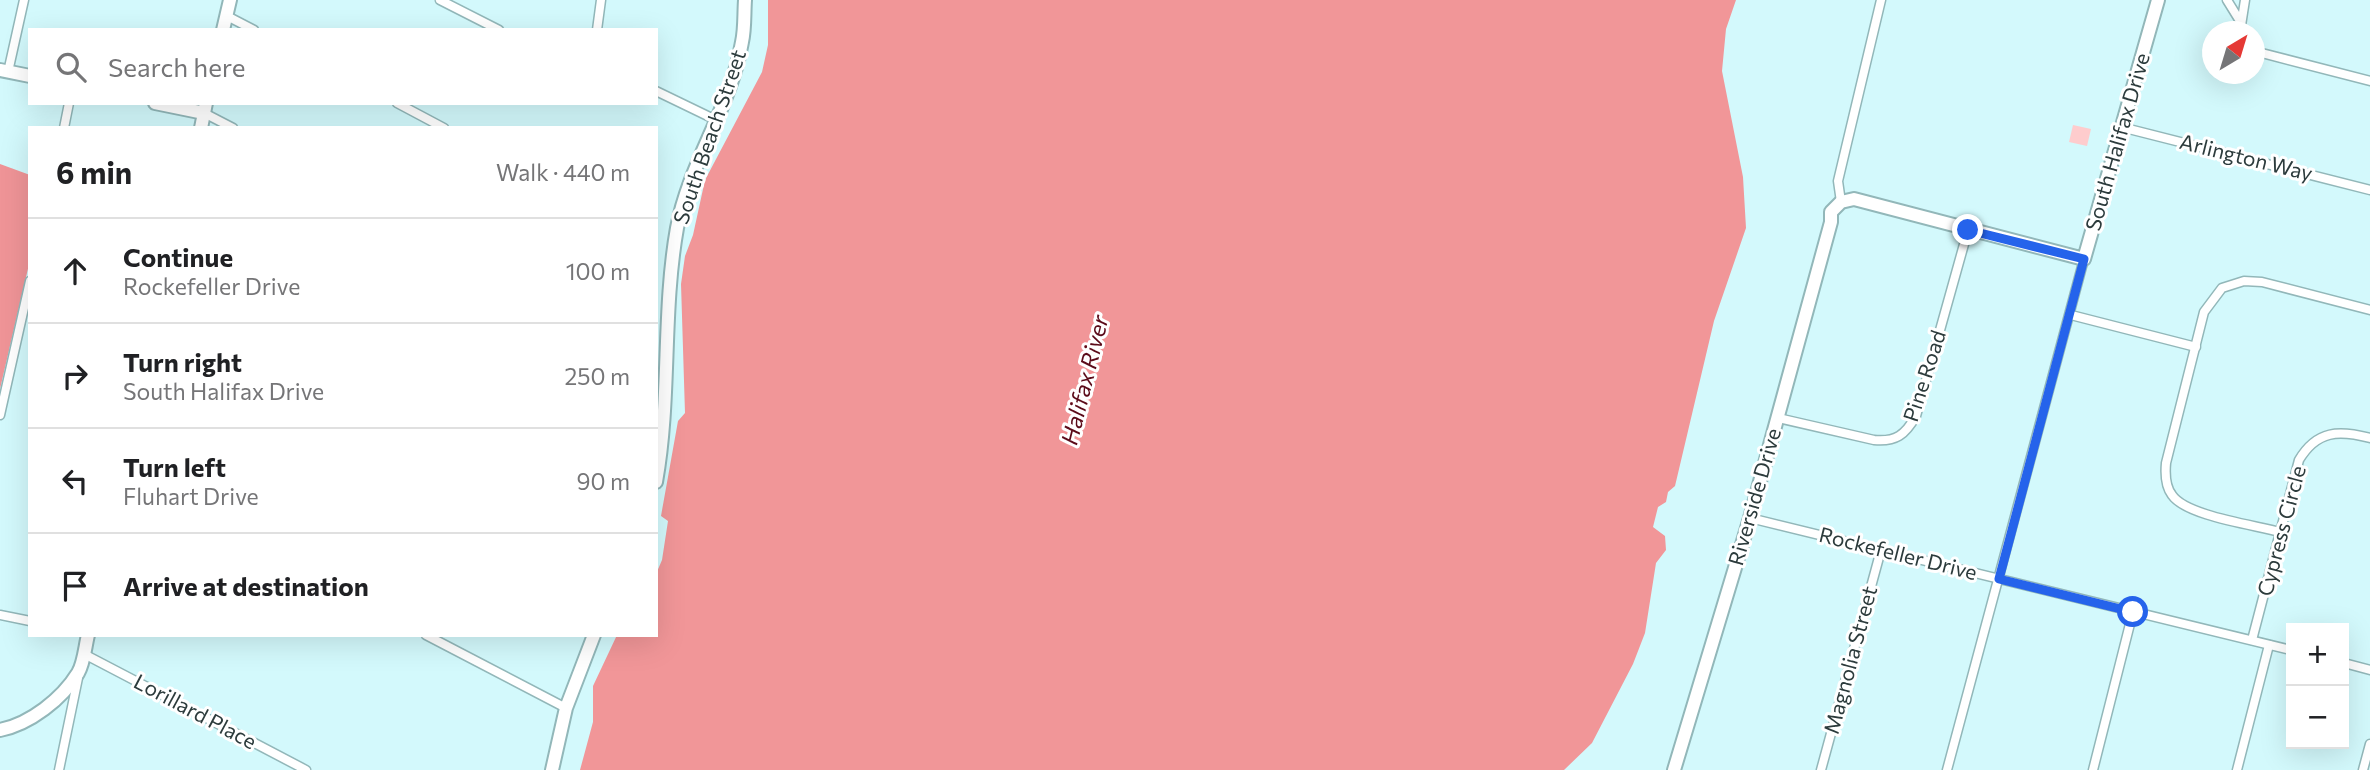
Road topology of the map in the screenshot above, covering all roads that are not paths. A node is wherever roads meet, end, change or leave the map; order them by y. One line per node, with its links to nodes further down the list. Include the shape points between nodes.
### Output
1 (24, 0): 17 (street)
2 (230, 0): 10 (street)
3 (440, 0): 14 (street)
4 (601, 0): 15 (street)
5 (745, 0): 25 (street, South Beach Street, via 742,43)
6 (1881, 0): 32 (street, via 1838,181)
7 (2158, 0): 30 (street, South Halifax Drive)
8 (2227, 0): 11 (street)
9 (2245, 0): 11 (street)
10 (227, 16): 12 (street); 13 (street)
11 (2240, 20)
12 (224, 28)
13 (250, 28)
14 (495, 28)
15 (597, 28)
16 (2265, 54): 19 (street)
17 (4, 71): 18 (street)
18 (28, 76)
19 (2370, 81)
20 (658, 92): 25 (street)
21 (69, 105): 26 (street)
22 (175, 105): 24 (street)
23 (401, 105): 29 (street)
24 (205, 108): 27 (street); 28 (street)
25 (716, 120): 42 (street, South Beach Street, via 693,172 671,265 667,388)
26 (64, 126)
27 (201, 126)
28 (230, 126)
29 (440, 126)
30 (2121, 127): 31 (street, Arlington Way); 34 (street, South Halifax Drive)
31 (2370, 190)
32 (1842, 208): 33 (street, via 1854,199); 40 (street, Riverside Drive, via 1831,212)
33 (1968, 230): 34 (street); 40 (street, Pine Road, via 1916,416 1901,437 1874,440)
34 (2084, 259): 37 (street, South Halifax Drive)
35 (28, 290): 39 (street)
36 (2370, 310): 38 (street, via 2262,282 2232,283 2208,304)
37 (2071, 315): 38 (street); 46 (street, South Halifax Drive)
38 (2196, 347): 44 (street, via 2166,463 2167,485 2188,508)
39 (0, 415)
40 (1778, 418): 43 (street, Riverside Drive)
41 (2370, 438): 44 (street, Cypress Circle, via 2344,431 2331,433 2307,448 2299,460)
42 (658, 465)
43 (1750, 518): 45 (street, Rockefeller Drive); 66 (street, Riverside Drive)
44 (2280, 532): 53 (street, Cypress Circle)
45 (1881, 550): 46 (street, Rockefeller Drive); 67 (street, Magnolia Street)
46 (1999, 579): 47 (street, Rockefeller Drive); 68 (street, South Halifax Drive)
47 (2133, 612): 53 (street, Rockefeller Drive); 69 (street)
48 (0, 615): 49 (street)
49 (28, 621)
50 (88, 637): 56 (street)
51 (430, 637): 60 (street)
52 (593, 637): 60 (street)
53 (2252, 640): 54 (street, Rockefeller Drive)
54 (2269, 645): 55 (street, Rockefeller Drive); 70 (street)
55 (2286, 649)
56 (84, 654): 59 (street); 64 (street, Lorillard Place)
57 (2349, 664): 58 (street)
58 (2370, 669)
59 (79, 671): 61 (street, via 55,699 24,722); 63 (street)
60 (566, 708): 65 (street)
61 (0, 730)
62 (2370, 744): 71 (street)
63 (59, 770)
64 (306, 770)
65 (552, 770)
66 (1674, 770)
67 (1821, 770)
68 (1947, 770)
69 (2094, 770)
70 (2237, 770)
71 (2363, 770)

